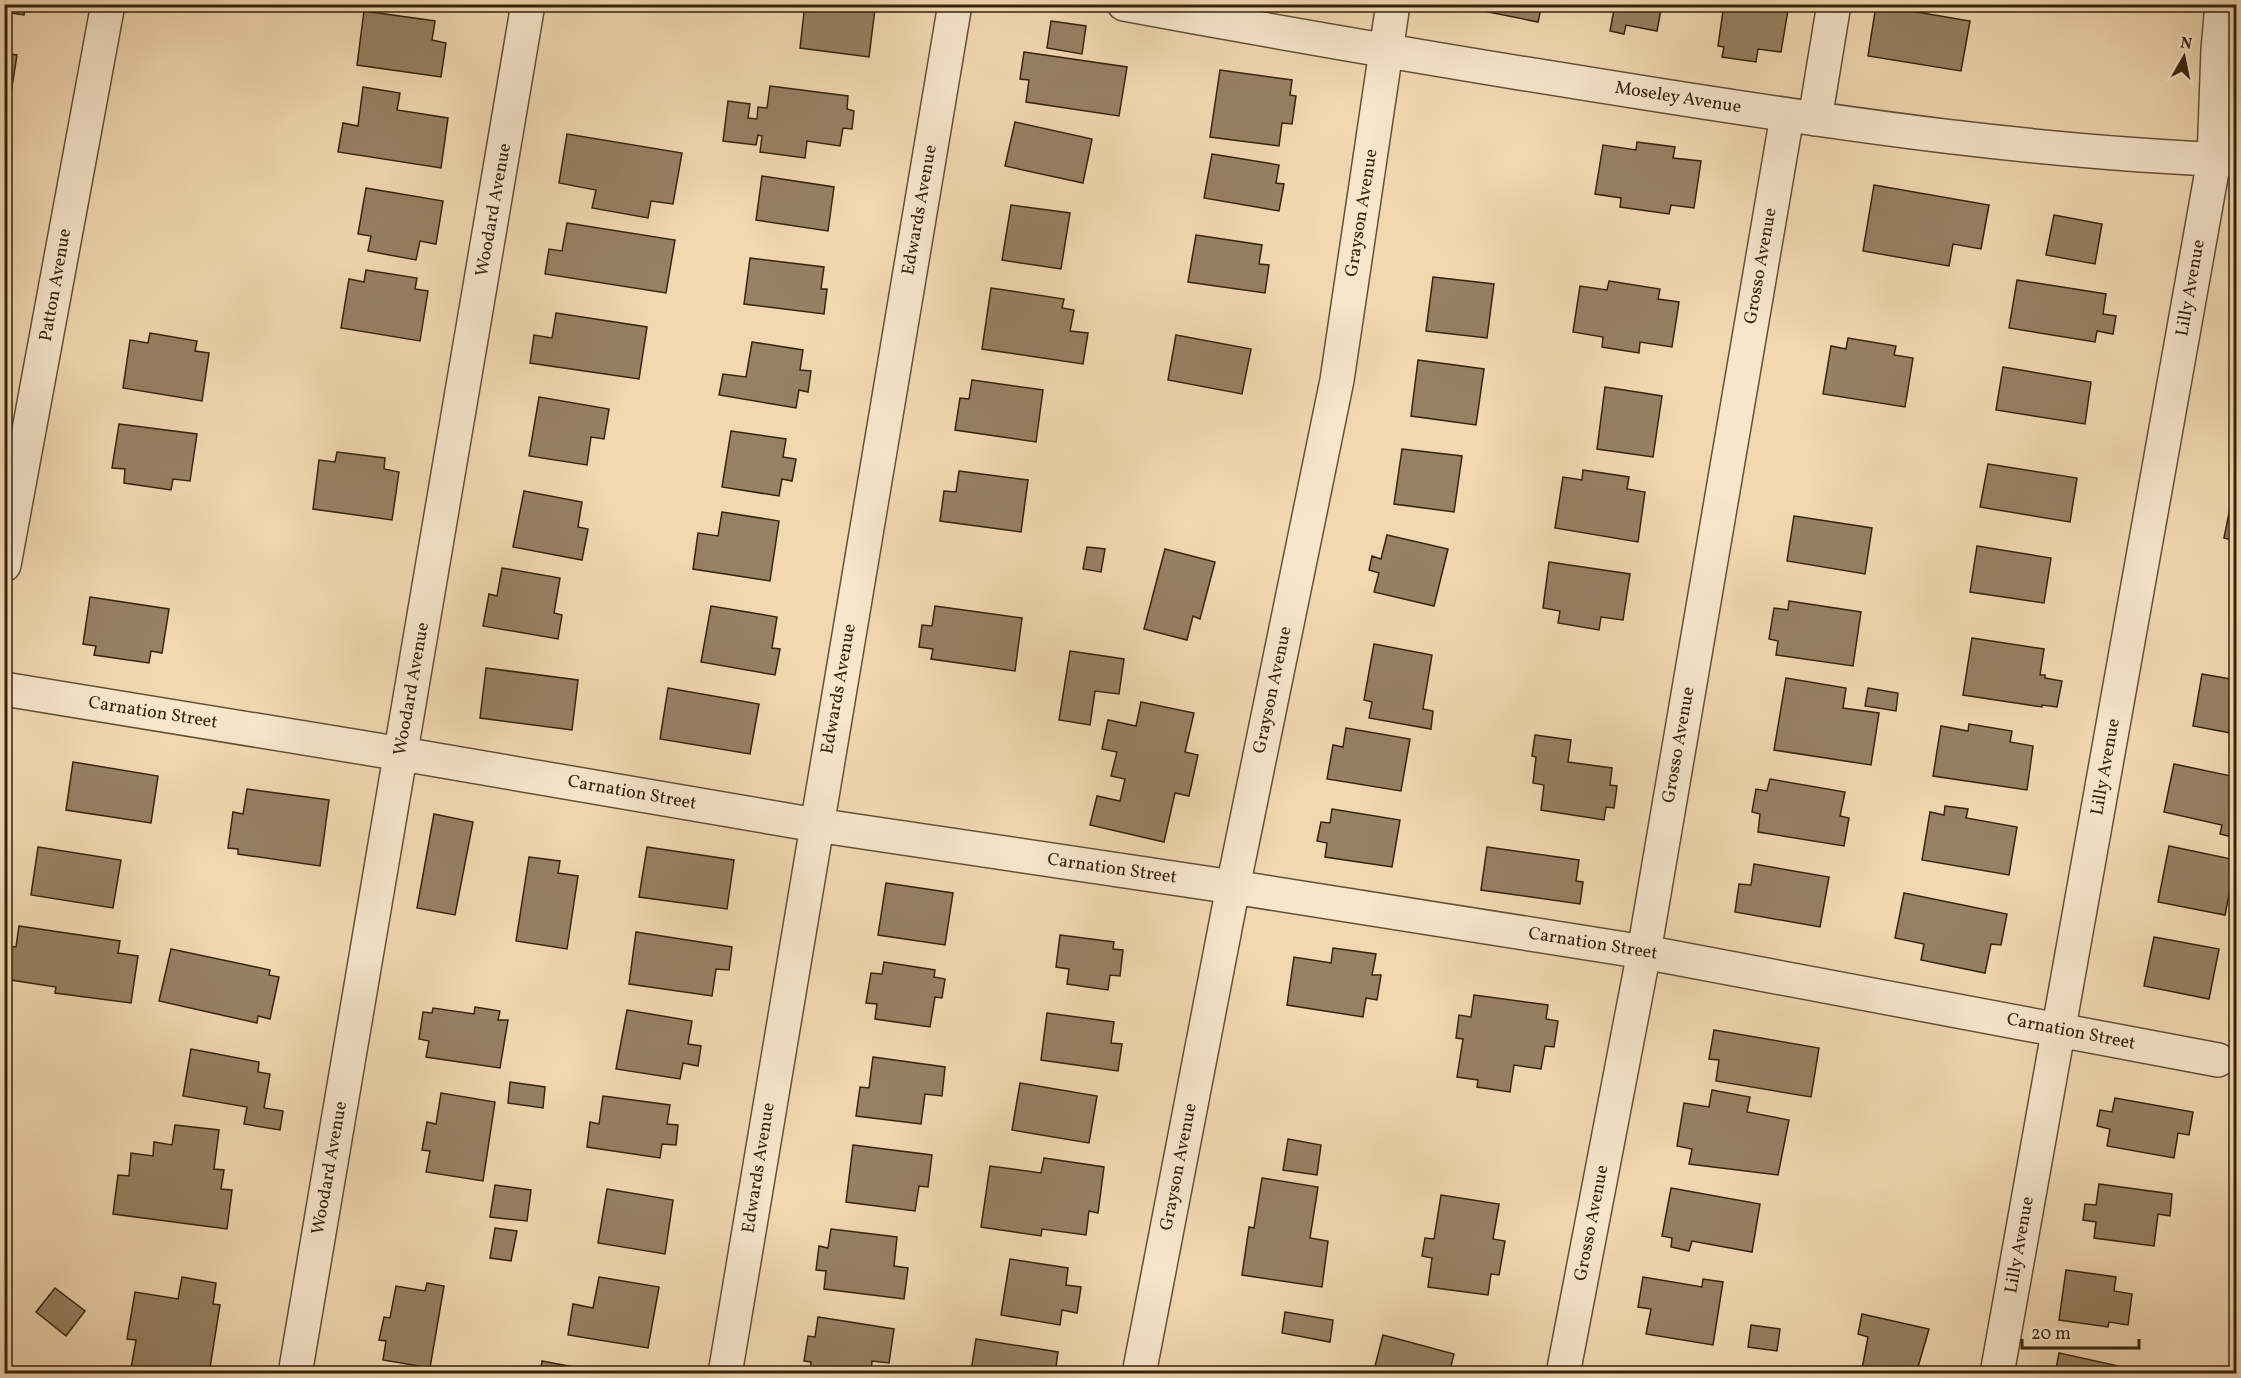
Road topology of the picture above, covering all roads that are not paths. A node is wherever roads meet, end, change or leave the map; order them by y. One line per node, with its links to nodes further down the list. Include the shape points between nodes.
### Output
1 (108, 4): 11 (street, Patton Avenue)
2 (528, 4): 13 (street, Woodard Avenue)
3 (955, 4): 14 (street, Edwards Avenue)
4 (1124, 4): 8 (street, Moseley Avenue)
5 (1394, 4): 8 (street, Grayson Avenue)
6 (1834, 4): 9 (street, Grosso Avenue)
7 (2222, 4): 10 (street, Lilly Avenue, via 2218,50)
8 (1387, 52): 9 (street, Moseley Avenue); 15 (street, Grayson Avenue, via 1337,380)
9 (1801, 117): 10 (street, Moseley Avenue, via 1960,140); 16 (street, Grosso Avenue)
10 (2225, 160): 17 (street, Lilly Avenue)
11 (4, 565)
12 (4, 689): 13 (street, Carnation Street)
13 (402, 754): 14 (street, Carnation Street); 19 (street, Woodard Avenue)
14 (816, 825): 15 (street, Carnation Street); 20 (street, Edwards Avenue)
15 (1233, 886): 16 (street, Carnation Street); 21 (street, Grayson Avenue)
16 (1644, 952): 17 (street, Carnation Street); 22 (street, Grosso Avenue)
17 (2059, 1029): 18 (street, Carnation Street); 23 (street, Lilly Avenue)
18 (2218, 1060)
19 (295, 1374)
20 (725, 1374)
21 (1139, 1374)
22 (1563, 1374)
23 (1997, 1374)

